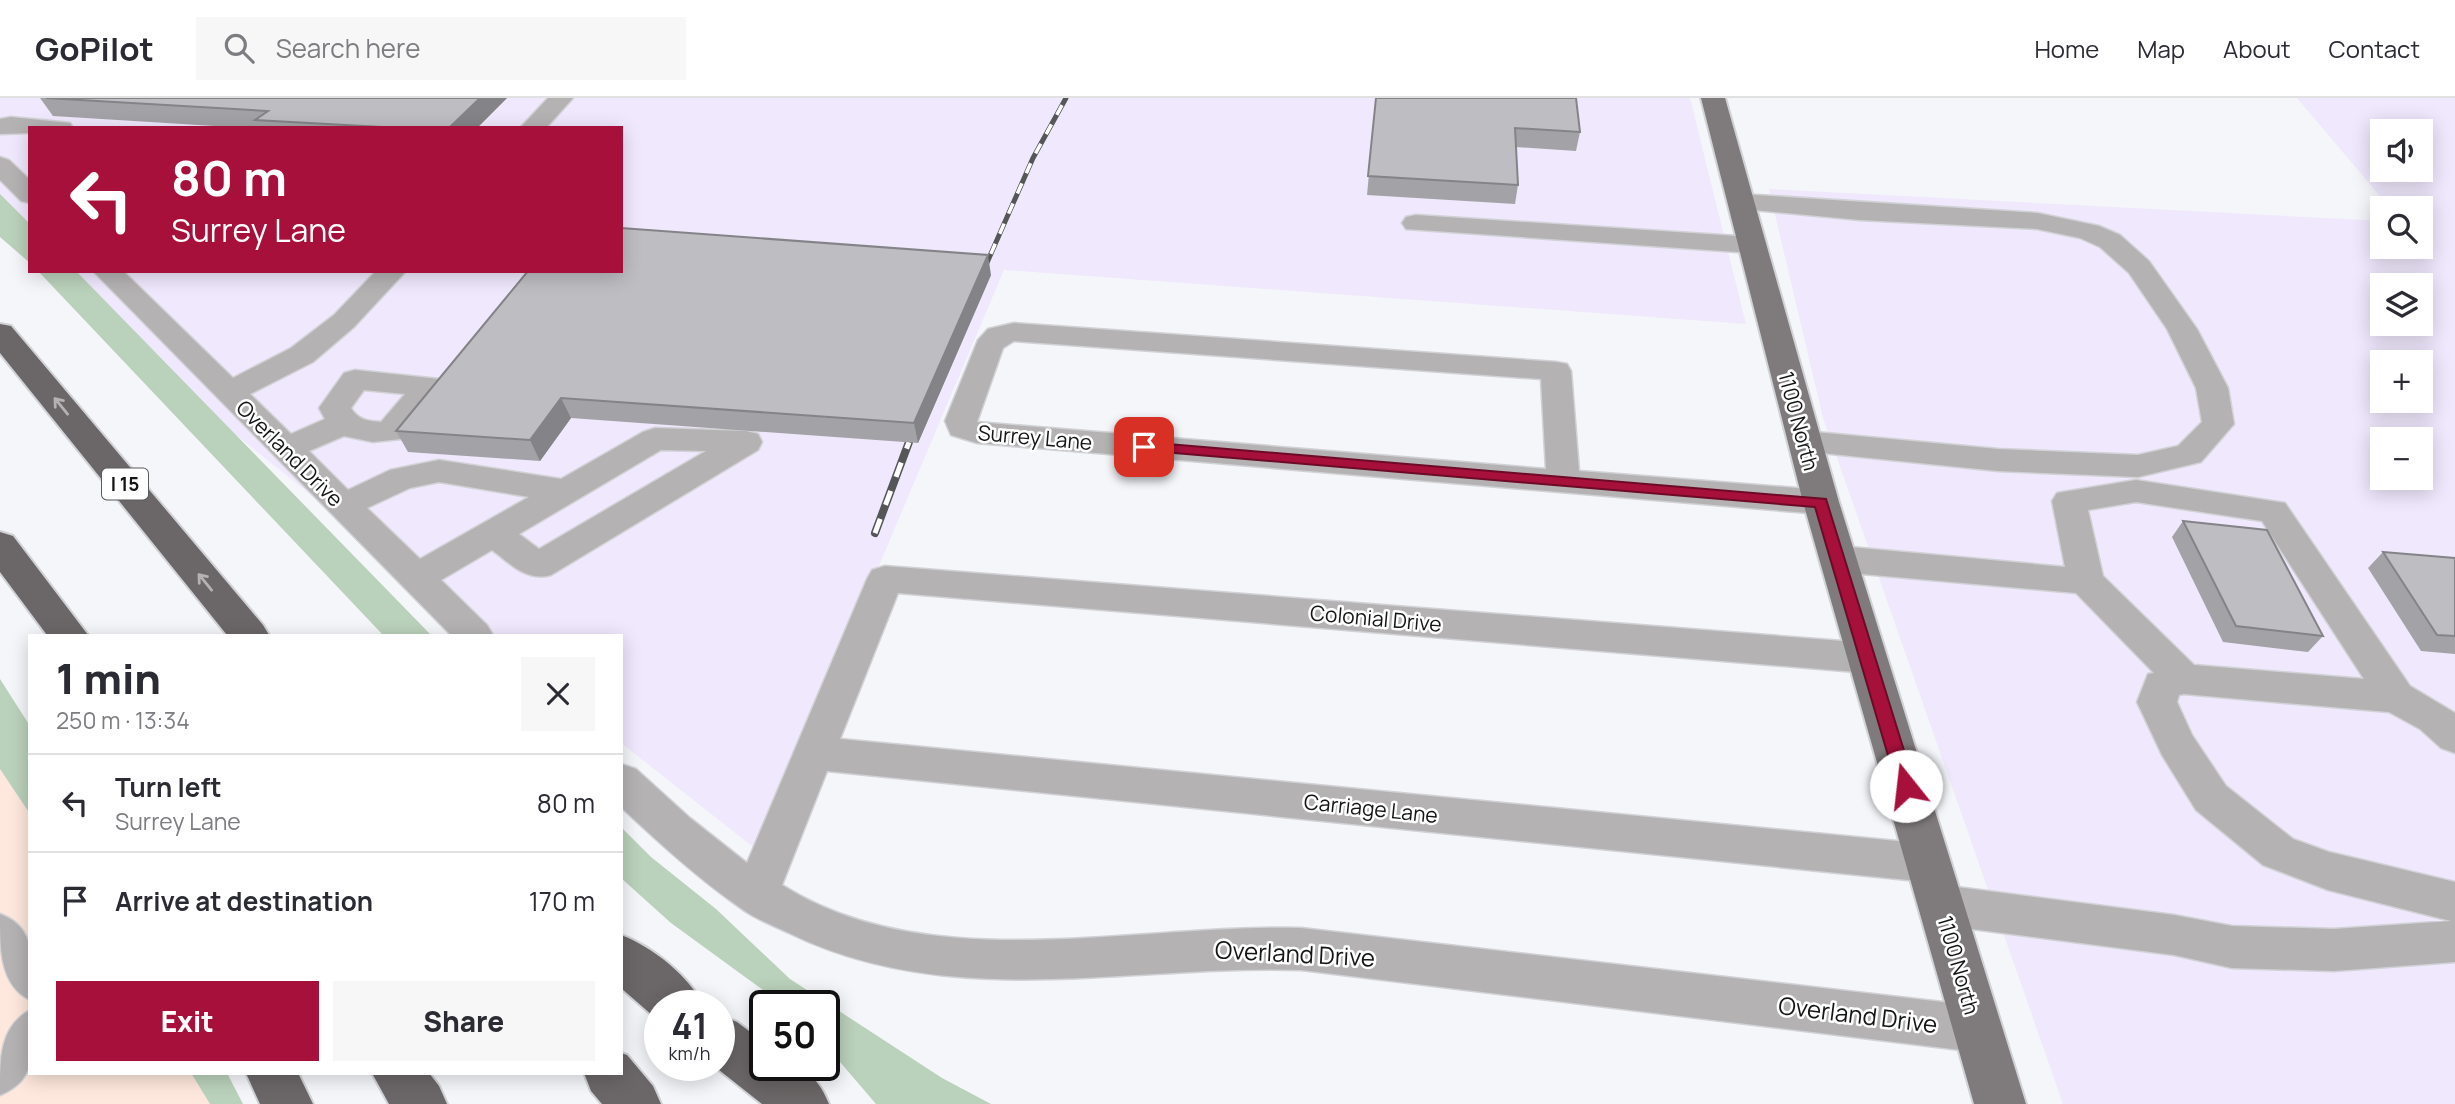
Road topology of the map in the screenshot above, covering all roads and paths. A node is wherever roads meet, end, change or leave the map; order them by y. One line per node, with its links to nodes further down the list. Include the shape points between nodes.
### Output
1 (561, 98): 4 (street)
2 (1713, 98): 7 (main road, 1100 North)
3 (36, 126): 5 (street)
4 (534, 126)
5 (0, 127)
6 (0, 165): 8 (street)
7 (1738, 191): 10 (main road, 1100 North); 16 (lane, via 1897,214 2012,218 2108,240 2132,255 2174,316 2213,390 2218,424 2189,454 2138,467)
8 (28, 193)
9 (1416, 223): 10 (street)
10 (1752, 245): 16 (main road, 1100 North)
11 (109, 273): 14 (street, Overland Drive)
12 (390, 273): 14 (street, via 344,321 302,355)
13 (0, 333): 30 (highway, I 15, one-way to 13)
14 (229, 391): 17 (street, Overland Drive)
15 (345, 423): 17 (street)
16 (1804, 442): 20 (main road, 1100 North)
17 (285, 449): 21 (street, Overland Drive)
18 (1563, 481): 18 (street, Surrey Lane, via 977,433 962,428 963,414 989,346 999,335 1014,331 1556,371); 20 (street, Surrey Lane)
19 (565, 491): 21 (street, via 428,472 402,478); 22 (street); 22 (street, via 655,439 746,442 538,566)
20 (1821, 502): 25 (main road, 1100 North)
21 (343, 506): 26 (street, Overland Drive)
22 (494, 533): 26 (street)
23 (0, 545): 29 (highway)
24 (0, 559): 28 (highway)
25 (1839, 559): 27 (street); 32 (main road, 1100 North)
26 (416, 578): 31 (street, Overland Drive)
27 (2086, 581): 33 (street); 34 (street, via 2069,501 2136,491 2273,512)
28 (39, 634)
29 (67, 634)
30 (248, 634)
31 (473, 634)
32 (1868, 658): 36 (street, Colonial Drive, via 885,579); 38 (main road, 1100 North)
33 (2184, 679): 34 (street); 40 (street, via 2162,685 2157,702 2176,744 2211,798 2278,852 2328,871)
34 (2396, 697): 35 (street, via 2434,718)
35 (2455, 737)
36 (814, 753): 38 (street, Carriage Lane); 39 (street)
37 (623, 783): 39 (street, Overland Drive, via 719,869)
38 (1928, 863): 41 (main road, 1100 North)
39 (756, 895): 47 (street, Overland Drive, via 838,936 928,957 1027,961 1221,948 1301,948)
40 (2455, 902)
41 (1941, 905): 43 (street, via 2134,929 2232,947 2334,950); 47 (main road, 1100 North)
42 (0, 934): 45 (street)
43 (2455, 941)
44 (623, 959): 46 (highway)
45 (28, 976)
46 (659, 990)
47 (1977, 1028): 58 (main road, 1100 North)
48 (28, 1036): 50 (street)
49 (735, 1051): 57 (highway)
50 (0, 1071)
51 (272, 1075): 54 (highway)
52 (399, 1075): 55 (highway)
53 (611, 1075): 56 (highway)
54 (287, 1104)
55 (421, 1104)
56 (635, 1104)
57 (803, 1104)
58 (2000, 1104)

